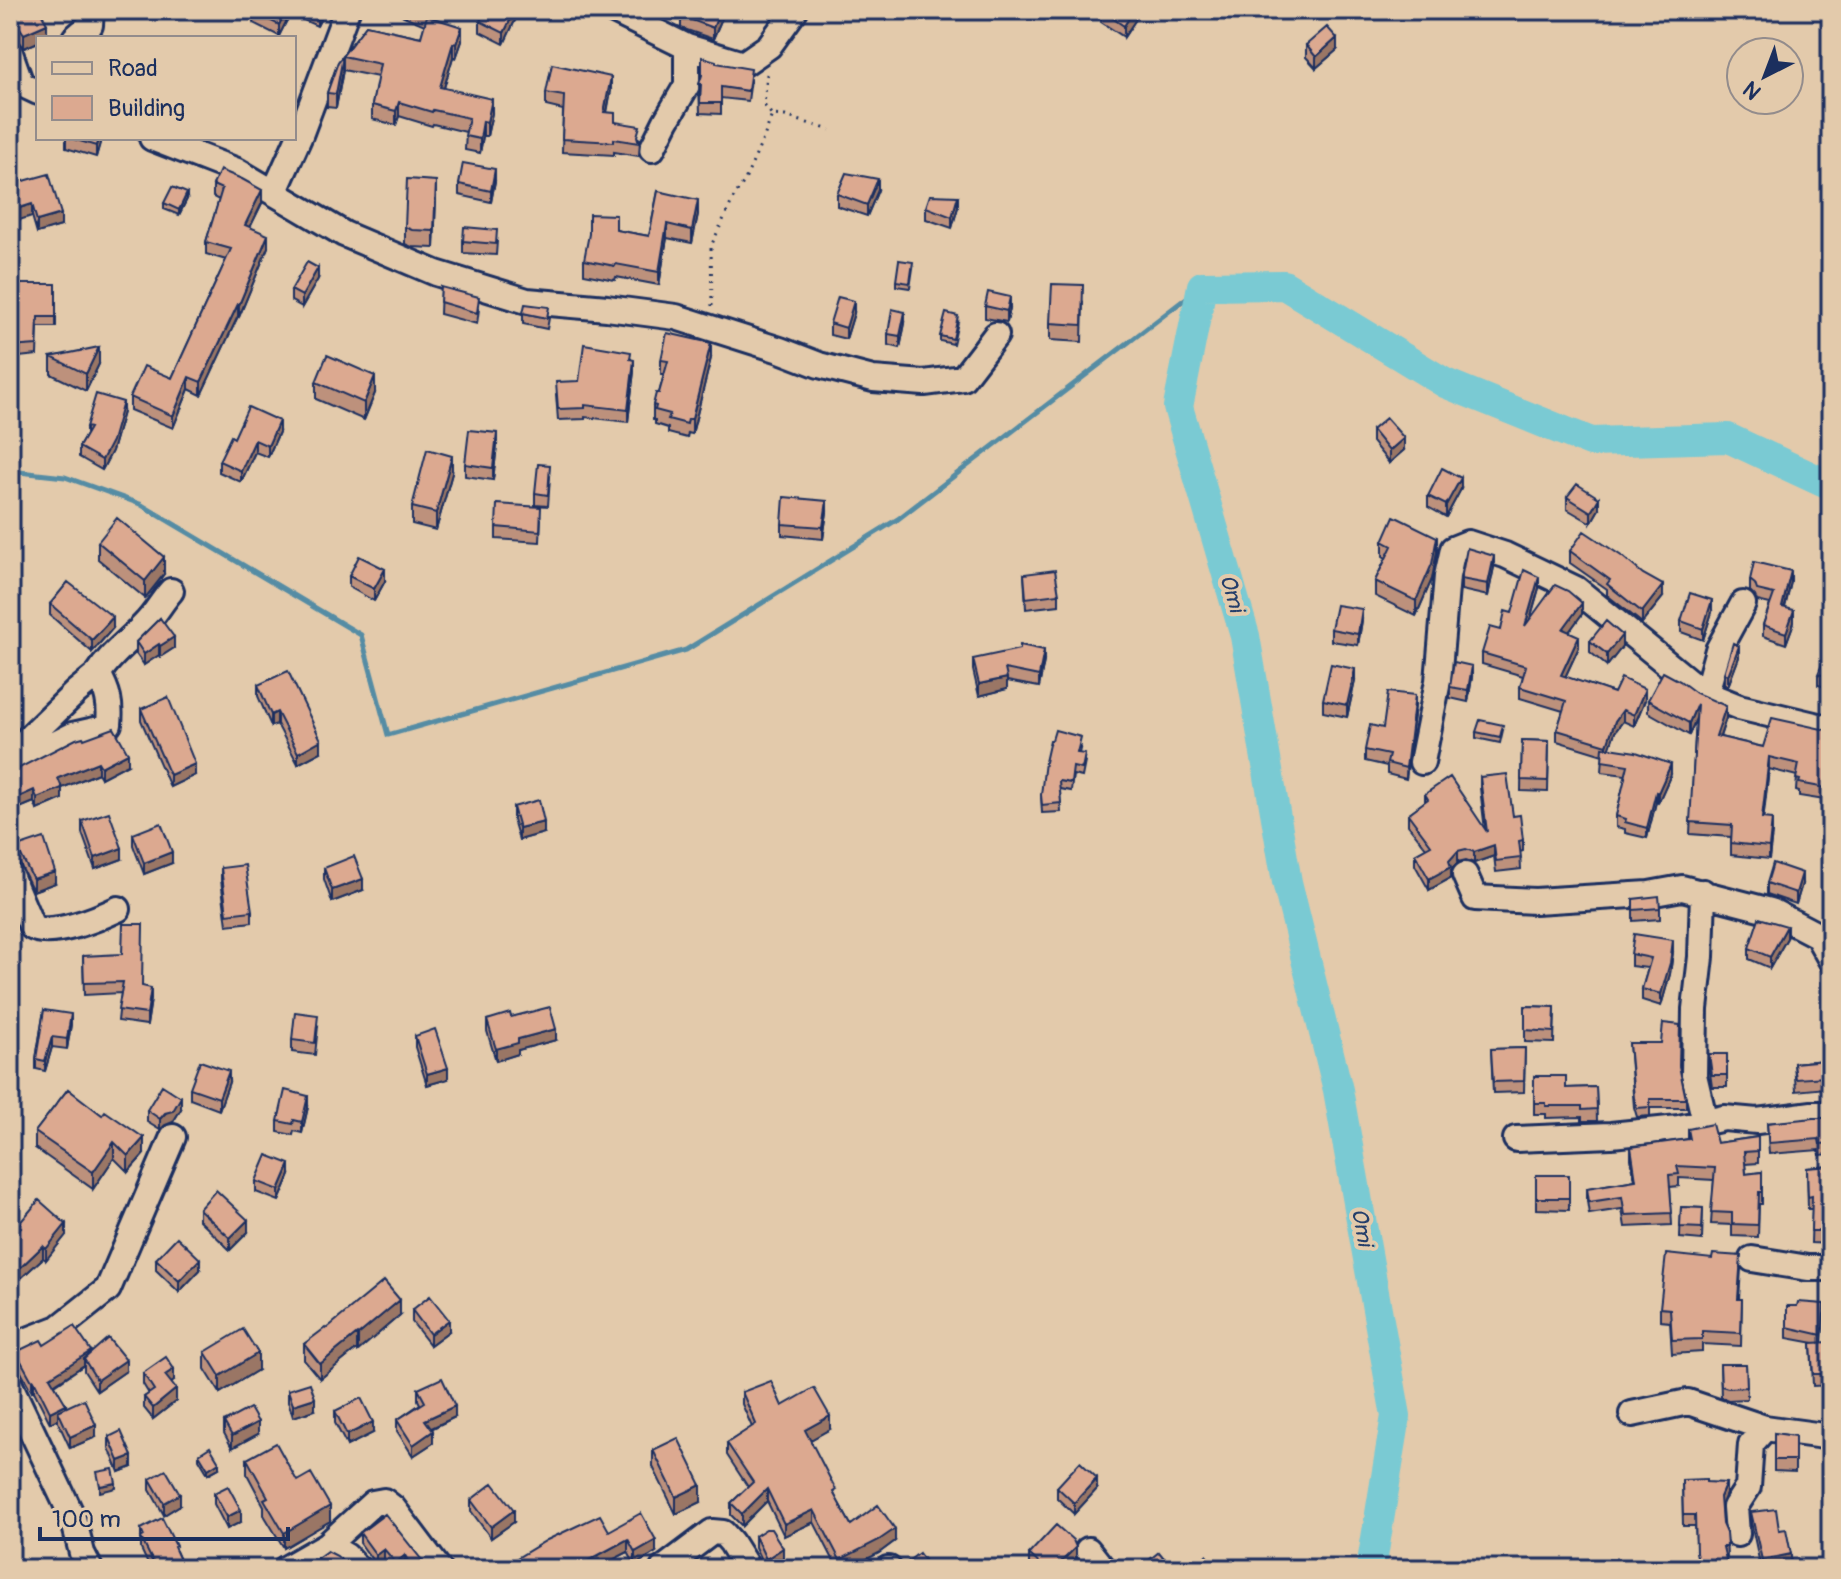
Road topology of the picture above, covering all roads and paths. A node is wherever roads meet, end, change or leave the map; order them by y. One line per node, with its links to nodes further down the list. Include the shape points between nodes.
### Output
1 (91, 10): 5 (street, via 90,25)
2 (347, 10): 14 (street)
3 (612, 10): 7 (street)
4 (795, 10): 6 (street)
5 (77, 36)
6 (769, 46): 7 (street, via 743,64); 10 (path, via 764,105)
7 (687, 47): 13 (street, via 687,85)
8 (10, 53): 9 (street)
9 (27, 83)
10 (772, 115): 11 (path); 15 (path, via 711,246)
11 (830, 130)
12 (157, 140): 14 (street, via 237,171)
13 (652, 149)
14 (274, 193): 15 (street, via 344,234 436,273 527,301 676,317)
15 (711, 328): 16 (street, via 873,379 924,383 963,378)
16 (996, 335)
17 (171, 591): 19 (street)
18 (1743, 604): 20 (street, via 1718,650)
19 (98, 674): 22 (street); 24 (street, via 111,708 109,724 73,735)
20 (1706, 693): 21 (street, via 1739,707); 23 (street, via 1576,589 1468,543 1453,549 1447,576 1438,681)
21 (1831, 729)
22 (10, 756)
23 (1422, 762)
24 (10, 767)
25 (10, 875): 28 (street, via 36,930 82,924)
26 (1465, 875): 27 (street, via 1475,898 1535,901 1682,888)
27 (1703, 892): 29 (street, via 1771,911 1817,935); 31 (street, via 1694,1075)
28 (118, 909)
29 (1831, 960)
30 (1831, 1114): 31 (street)
31 (1705, 1122): 33 (street, via 1611,1135)
32 (173, 1137): 36 (street, via 108,1289 59,1328)
33 (1516, 1139)
34 (1752, 1259): 35 (street)
35 (1831, 1268)
36 (10, 1347)
37 (10, 1385): 43 (street, via 73,1518)
38 (1632, 1414): 39 (street, via 1688,1402)
39 (1765, 1428): 40 (street); 41 (street, via 1751,1444 1748,1487 1735,1507)
40 (1831, 1437)
41 (1737, 1534)
42 (327, 1545): 44 (street); 45 (street); 46 (street, via 373,1503 384,1501)
43 (90, 1569)
44 (285, 1569)
45 (358, 1569)
46 (439, 1569)
47 (663, 1569): 48 (street, via 712,1532 723,1533)
48 (748, 1569)

